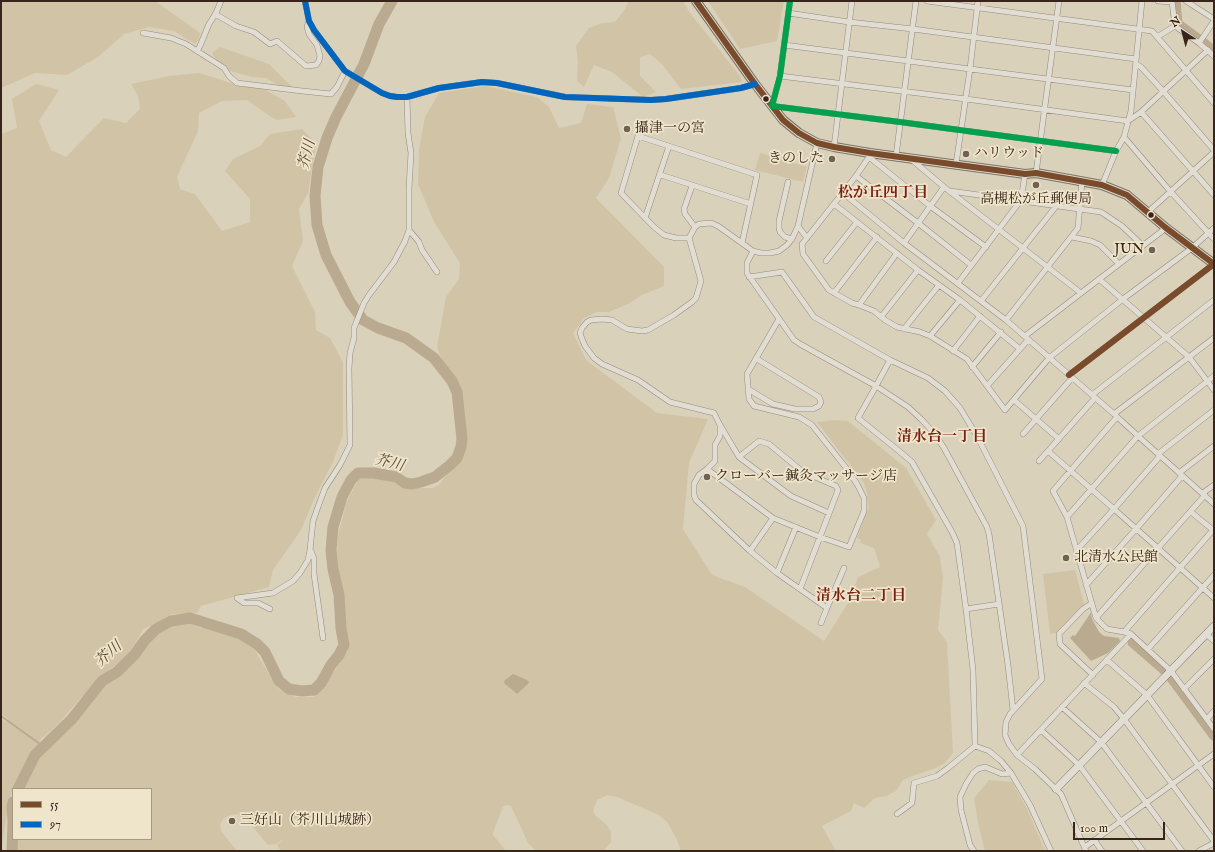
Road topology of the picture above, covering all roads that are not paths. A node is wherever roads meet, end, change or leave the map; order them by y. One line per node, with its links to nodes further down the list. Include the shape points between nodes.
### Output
1 (221, 1): 16 (street)
2 (305, 1): 19 (street)
3 (696, 1): 41 (main road)
4 (790, 1): 15 (street)
5 (852, 1): 20 (street)
6 (916, 1): 22 (street)
7 (926, 1): 14 (street)
8 (978, 1): 14 (street)
9 (1059, 1): 17 (street)
10 (1142, 1): 23 (street)
11 (1158, 1): 13 (street)
12 (1186, 1): 18 (street)
13 (1172, 2): 21 (street)
14 (977, 8): 17 (street); 26 (street)
15 (788, 13): 20 (street); 28 (street)
16 (215, 14): 19 (street, via 236,26 254,32 270,44 277,41 306,66 316,65 320,56 307,27); 31 (street)
17 (1057, 18): 23 (street); 29 (street)
18 (1214, 20): 27 (street)
19 (309, 21): 38 (street)
20 (850, 22): 22 (street); 32 (street)
21 (1174, 26): 25 (street); 27 (street)
22 (913, 29): 26 (street); 34 (street)
23 (1140, 29): 25 (street, via 1152,31); 35 (street)
24 (143, 33): 31 (street, via 171,38)
25 (1157, 37): 37 (street)
26 (973, 38): 29 (street); 36 (street)
27 (1198, 43): 30 (street)
28 (784, 45): 32 (street); 39 (street)
29 (1053, 48): 35 (street); 40 (street)
30 (1208, 50): 33 (street); 37 (street)
31 (197, 51): 38 (street, via 224,68 237,83 331,94)
32 (846, 53): 34 (street); 42 (street)
33 (1214, 56)
34 (909, 61): 36 (street); 44 (street)
35 (1136, 62): 43 (street); 45 (street)
36 (970, 69): 40 (street); 47 (street)
37 (1186, 71): 45 (street); 48 (street)
38 (346, 72): 46 (street, via 382,93)
39 (780, 76): 42 (street); 49 (street)
40 (1049, 79): 43 (street); 50 (street)
41 (755, 84): 46 (street, via 651,100 565,97 482,82 439,88); 49 (main road)
42 (842, 84): 44 (street); 52 (street)
43 (1133, 90): 53 (street)
44 (905, 91): 47 (street); 54 (street)
45 (1163, 91): 51 (street); 62 (street)
46 (407, 97): 95 (street, via 411,153)
47 (966, 99): 50 (street); 55 (street)
48 (1214, 103)
49 (772, 106): 52 (street); 58 (main road, via 789,125)
50 (1045, 110): 53 (street); 57 (street)
51 (1141, 112): 53 (street); 67 (street)
52 (838, 114): 54 (street); 60 (street)
53 (1128, 121): 56 (street)
54 (900, 122): 55 (street); 64 (street)
55 (962, 130): 57 (street); 66 (street)
56 (1124, 137): 61 (street); 78 (street)
57 (1041, 140): 61 (street); 69 (street)
58 (817, 143): 60 (main road); 91 (street)
59 (669, 146): 70 (street); 82 (street, via 757,175); 88 (street, via 638,136 621,193)
60 (834, 147): 63 (main road)
61 (1116, 151): 74 (street)
62 (1214, 151): 67 (street)
63 (870, 155): 64 (main road); 71 (street); 85 (street)
64 (896, 156): 65 (main road)
65 (910, 158): 66 (main road); 76 (street)
66 (956, 164): 68 (main road)
67 (1192, 171): 78 (street); 80 (street)
68 (1025, 174): 69 (main road); 81 (street)
69 (1036, 174): 72 (main road)
70 (661, 175): 75 (street); 88 (street)
71 (856, 176): 79 (street); 90 (street)
72 (1082, 181): 74 (main road); 86 (street)
73 (788, 182): 102 (street, via 779,228 785,237)
74 (1102, 185): 87 (main road, via 1127,195)
75 (692, 186): 82 (street); 92 (street, via 684,209)
76 (944, 187): 77 (street); 85 (street)
77 (949, 191): 81 (street); 96 (street)
78 (1170, 191): 87 (street); 97 (street)
79 (843, 193): 83 (street); 105 (street)
80 (1214, 195)
81 (1021, 200): 84 (street); 96 (street)
82 (751, 204): 104 (street)
83 (834, 204): 89 (street); 101 (street)
84 (1057, 205): 86 (street); 108 (street)
85 (930, 206): 90 (street); 107 (street)
86 (1080, 208): 99 (street, via 1078,228); 106 (street, via 1108,216)
87 (1148, 212): 93 (main road)
88 (646, 218): 100 (street, via 664,235)
89 (857, 222): 98 (street); 112 (street)
90 (918, 223): 105 (street); 115 (street)
91 (798, 226): 101 (street); 102 (street)
92 (695, 227): 100 (street); 104 (street, via 711,222)
93 (1166, 228): 106 (street); 109 (main road)
94 (1214, 228): 97 (street)
95 (409, 230): 118 (street); 185 (street, via 394,262 364,303 354,328 349,368 350,445 325,488 314,521)
96 (999, 230): 107 (street); 108 (street)
97 (1208, 233): 103 (street); 109 (street)
98 (877, 237): 111 (street); 123 (street)
99 (1072, 237): 113 (street, via 1100,245); 116 (street)
100 (689, 238): 160 (street, via 700,282 696,298 692,302 648,330 627,329 612,320 603,319 587,322 580,333 585,346 602,364 638,380 670,402 714,413)
101 (807, 238): 123 (street, via 802,244 803,254 829,290)
102 (792, 239): 110 (street, via 779,251)
103 (1214, 239)
104 (742, 243): 110 (street)
105 (904, 243): 121 (street)
106 (1142, 245): 113 (street)
107 (986, 247): 115 (street)
108 (1023, 248): 116 (street); 128 (street)
109 (1192, 248): 114 (main road); 126 (street)
110 (753, 251): 119 (street, via 746,263)
111 (897, 253): 117 (street); 129 (street)
112 (826, 261)
113 (1118, 264): 120 (street)
114 (1214, 264): 132 (street)
115 (971, 265): 121 (street)
116 (1047, 267): 124 (street); 134 (street)
117 (918, 270): 122 (street); 131 (street)
118 (437, 272)
119 (749, 277): 133 (street); 146 (street, via 782,272 814,317)
120 (1099, 279): 124 (street); 126 (street)
121 (958, 283): 128 (street)
122 (939, 285): 125 (street); 135 (street)
123 (834, 293): 129 (street)
124 (1081, 293): 138 (street)
125 (960, 300): 130 (street); 137 (street)
126 (1123, 300): 132 (street); 144 (street)
127 (1214, 300): 139 (street)
128 (981, 301): 134 (street)
129 (859, 305): 131 (street)
130 (980, 316): 136 (street); 142 (street)
131 (881, 317): 135 (street)
132 (1143, 318): 139 (street); 149 (street)
133 (778, 319): 145 (street); 151 (street, via 794,340)
134 (1006, 320): 138 (street)
135 (904, 329): 137 (street)
136 (1001, 332): 141 (street); 147 (street)
137 (930, 336): 142 (street)
138 (1027, 338): 141 (street); 144 (street)
139 (1165, 338): 143 (street); 155 (street)
140 (1214, 338): 143 (street)
141 (1020, 349): 152 (street)
142 (954, 351): 147 (street, via 967,359)
143 (1188, 357): 150 (street); 158 (street)
144 (1049, 358): 149 (street); 156 (street)
145 (757, 359): 153 (street, via 747,374); 153 (street, via 819,397 821,402 813,408 795,409 773,404)
146 (890, 360): 151 (street); 218 (street, via 928,378 945,391 960,408 1023,526 1042,679)
147 (972, 367): 152 (street)
148 (1214, 376): 150 (street)
149 (1071, 377): 155 (street); 159 (street)
150 (1207, 382): 154 (street); 162 (street)
151 (876, 386): 197 (street, via 921,419 944,448 989,534); 200 (street, via 858,418 912,462 918,472 957,543)
152 (987, 386): 156 (street, via 1005,410)
153 (748, 389): 183 (street, via 749,399 754,406 799,417 812,425 847,469 864,498 864,511 849,547)
154 (1214, 390)
155 (1093, 397): 158 (street); 163 (street)
156 (1014, 400): 159 (street)
157 (1214, 410): 166 (street)
158 (1115, 416): 162 (street); 170 (street)
159 (1037, 419): 161 (street); 163 (street)
160 (720, 425): 167 (street); 169 (street, via 720,436 715,445 715,460)
161 (1023, 434)
162 (1138, 436): 166 (street); 173 (street)
163 (1059, 439): 165 (street)
164 (1214, 446): 171 (street)
165 (1048, 451): 168 (street); 170 (street)
166 (1159, 455): 171 (street); 176 (street)
167 (739, 457): 178 (street, via 791,496); 178 (street, via 759,441 769,444 803,472 836,486 838,490)
168 (1039, 461)
169 (707, 469): 180 (street); 186 (street, via 699,475 694,484 696,500)
170 (1070, 470): 173 (street); 179 (street, via 1052,491)
171 (1181, 474): 174 (street); 182 (street)
172 (1214, 485): 174 (street)
173 (1092, 489): 176 (street); 179 (street)
174 (1204, 494): 175 (street); 177 (street)
175 (1214, 504)
176 (1114, 509): 182 (street); 187 (street)
177 (1191, 512): 184 (street); 189 (street, via 1213,530)
178 (829, 513): 183 (street)
179 (1067, 517): 187 (street)
180 (773, 518): 181 (street); 186 (street)
181 (796, 527): 183 (street); 190 (street)
182 (1136, 529): 184 (street); 192 (street)
183 (820, 537): 194 (street)
184 (1158, 548): 189 (street); 201 (street)
185 (310, 550): 198 (street, via 308,560 300,573 282,589 273,593 236,598 244,603 258,603); 207 (street, via 314,559)
186 (750, 551): 190 (street)
187 (1076, 551): 192 (street)
188 (844, 568): 199 (street)
189 (1180, 568): 193 (street); 204 (street)
190 (777, 573): 194 (street)
191 (1214, 576): 193 (street)
192 (1086, 585): 196 (street)
193 (1202, 588): 195 (street); 209 (street)
194 (800, 589): 199 (street)
195 (1214, 598)
196 (1092, 603): 201 (street); 213 (street, via 1059,634 1060,644)
197 (999, 604): 200 (street); 218 (street)
198 (270, 608)
199 (827, 608): 202 (street)
200 (966, 609): 225 (street, via 973,670)
201 (1096, 618): 204 (street, via 1107,629)
202 (821, 623)
203 (1214, 626): 206 (street)
204 (1124, 632): 205 (street)
205 (1131, 634): 209 (street); 211 (street)
206 (1206, 634): 208 (street); 212 (street)
207 (323, 638)
208 (1214, 641)
209 (1148, 649): 212 (street)
210 (1214, 659): 215 (street)
211 (1107, 660): 213 (street); 216 (street)
212 (1171, 670): 215 (street); 216 (street)
213 (1093, 675): 214 (street)
214 (1084, 683): 217 (street); 220 (street)
215 (1184, 689): 221 (street)
216 (1147, 696): 220 (street); 229 (street)
217 (1062, 707): 223 (street); 224 (street)
218 (1012, 710): 227 (street, via 1007,718 1005,731 1007,740)
219 (1214, 711): 221 (street)
220 (1124, 718): 224 (street); 231 (street)
221 (1207, 719): 222 (street)
222 (1214, 729)
223 (1041, 730): 227 (street); 228 (street)
224 (1101, 742): 228 (street); 234 (street)
225 (975, 746): 230 (street, via 989,751); 235 (street, via 937,776 914,782 912,803)
226 (1214, 754): 229 (street)
227 (1017, 755): 233 (street)
228 (1079, 765): 233 (street); 236 (street)
229 (1198, 766): 231 (street); 232 (street)
230 (1011, 773): 240 (street, via 1002,774 985,767 973,773 966,784 960,797 961,810); 241 (street, via 1030,805)
231 (1172, 784): 234 (street); 238 (street)
232 (1214, 787)
233 (1056, 789): 239 (street, via 1061,794)
234 (1146, 803): 236 (street); 244 (street)
235 (898, 814)
236 (1121, 821): 237 (street); 243 (street)
237 (1094, 840): 239 (street); 242 (street)
238 (1214, 842): 245 (street)
239 (1086, 849)
240 (974, 851)
241 (1051, 851)
242 (1102, 851)
243 (1143, 851)
244 (1182, 851)
245 (1199, 851)

